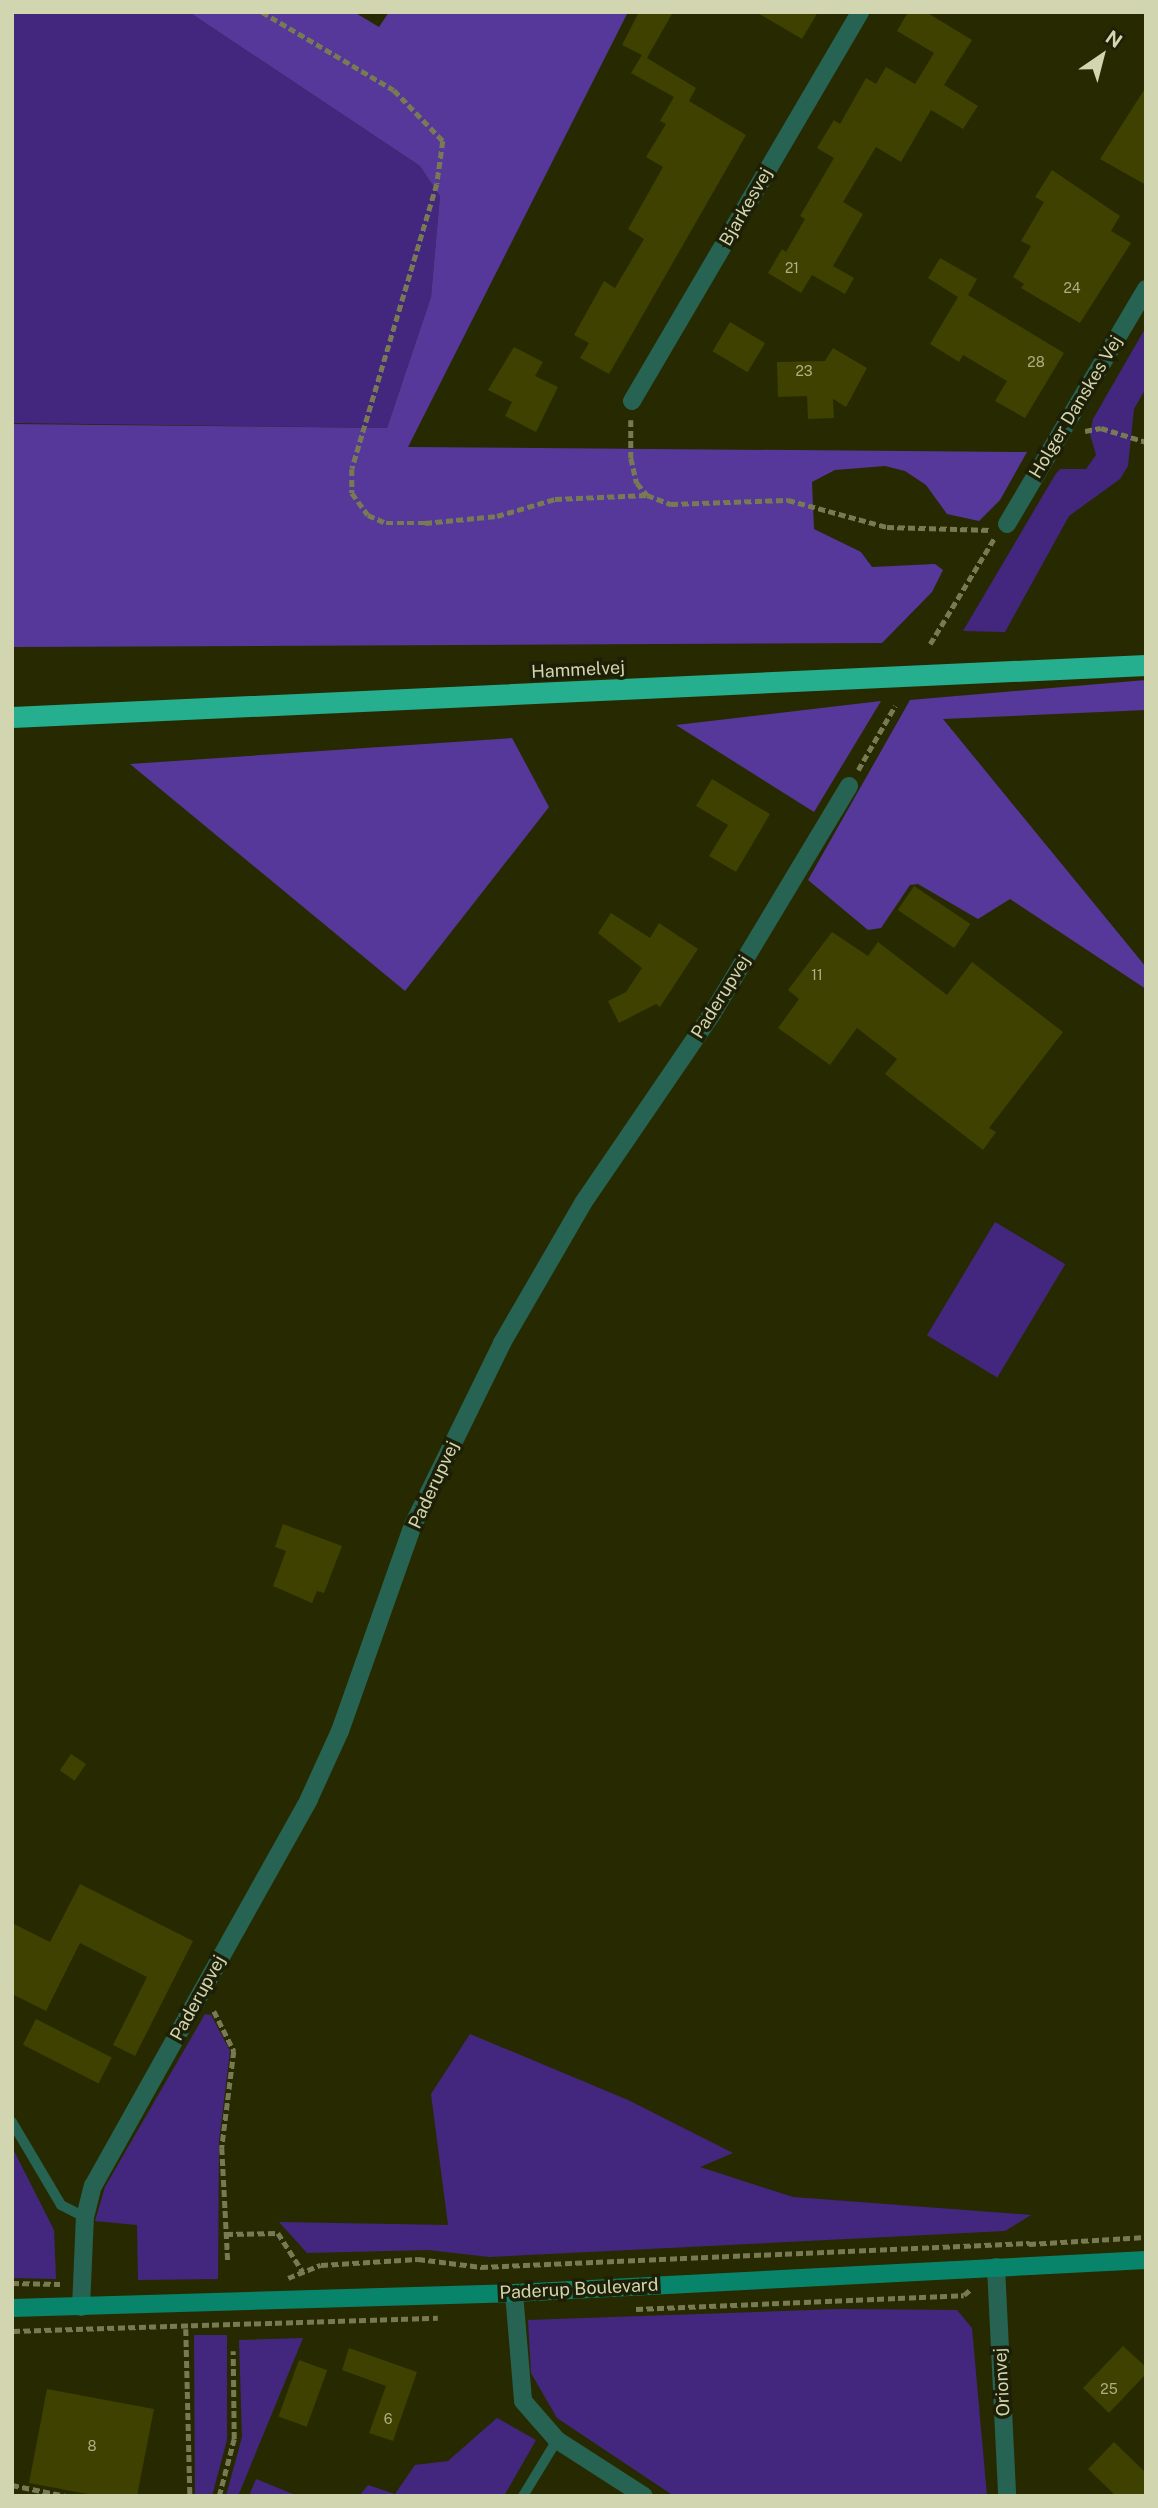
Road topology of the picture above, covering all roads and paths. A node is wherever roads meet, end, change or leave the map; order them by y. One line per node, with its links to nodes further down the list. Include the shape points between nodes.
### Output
1 (262, 12): 7 (path, via 394,90 443,141 437,184 352,469 352,493 368,515 386,523 425,523 497,516 555,499)
2 (860, 12): 4 (street, Bjarkesvej)
3 (1146, 289): 5 (street, Holger Danskes Vej)
4 (632, 401): 7 (path, via 631,458 637,483)
5 (1063, 431): 6 (path, via 1101,428); 8 (street, Holger Danskes Vej)
6 (1146, 442)
7 (647, 495): 8 (path, via 671,504 788,500 887,527)
8 (1003, 528): 9 (path)
9 (930, 644)
10 (1146, 665): 12 (highway, Hammelvej)
11 (895, 706): 13 (path)
12 (12, 717)
13 (849, 786): 14 (street, Paderupvej, via 712,1014 583,1203 502,1343 413,1525 340,1731 309,1799)
14 (201, 1993): 16 (street, Paderupvej, via 93,2186); 17 (path, via 224,2023 234,2051 222,2148)
15 (12, 2122): 16 (lane, via 61,2204)
16 (85, 2217): 25 (street, Paderupvej)
17 (226, 2234): 20 (path); 22 (path, via 278,2233)
18 (1029, 2242): 22 (path, via 481,2267 418,2259 321,2265)
19 (1146, 2260): 21 (street, Paderup Boulevard)
20 (228, 2262)
21 (996, 2267): 26 (street, Paderup Boulevard); 38 (street, Orionvej)
22 (303, 2272): 24 (path)
23 (12, 2283): 25 (path)
24 (276, 2283)
25 (82, 2284): 27 (street, Paderupvej)
26 (514, 2292): 27 (street, Paderup Boulevard); 31 (street, via 523,2401)
27 (81, 2307): 28 (street, Paderup Boulevard)
28 (12, 2308)
29 (186, 2329): 34 (path)
30 (233, 2351): 35 (path, via 234,2439)
31 (558, 2440): 36 (lane); 37 (street)
32 (12, 2485): 33 (path)
33 (66, 2494)
34 (190, 2496)
35 (219, 2496)
36 (523, 2496)
37 (644, 2496)
38 (1007, 2496)

